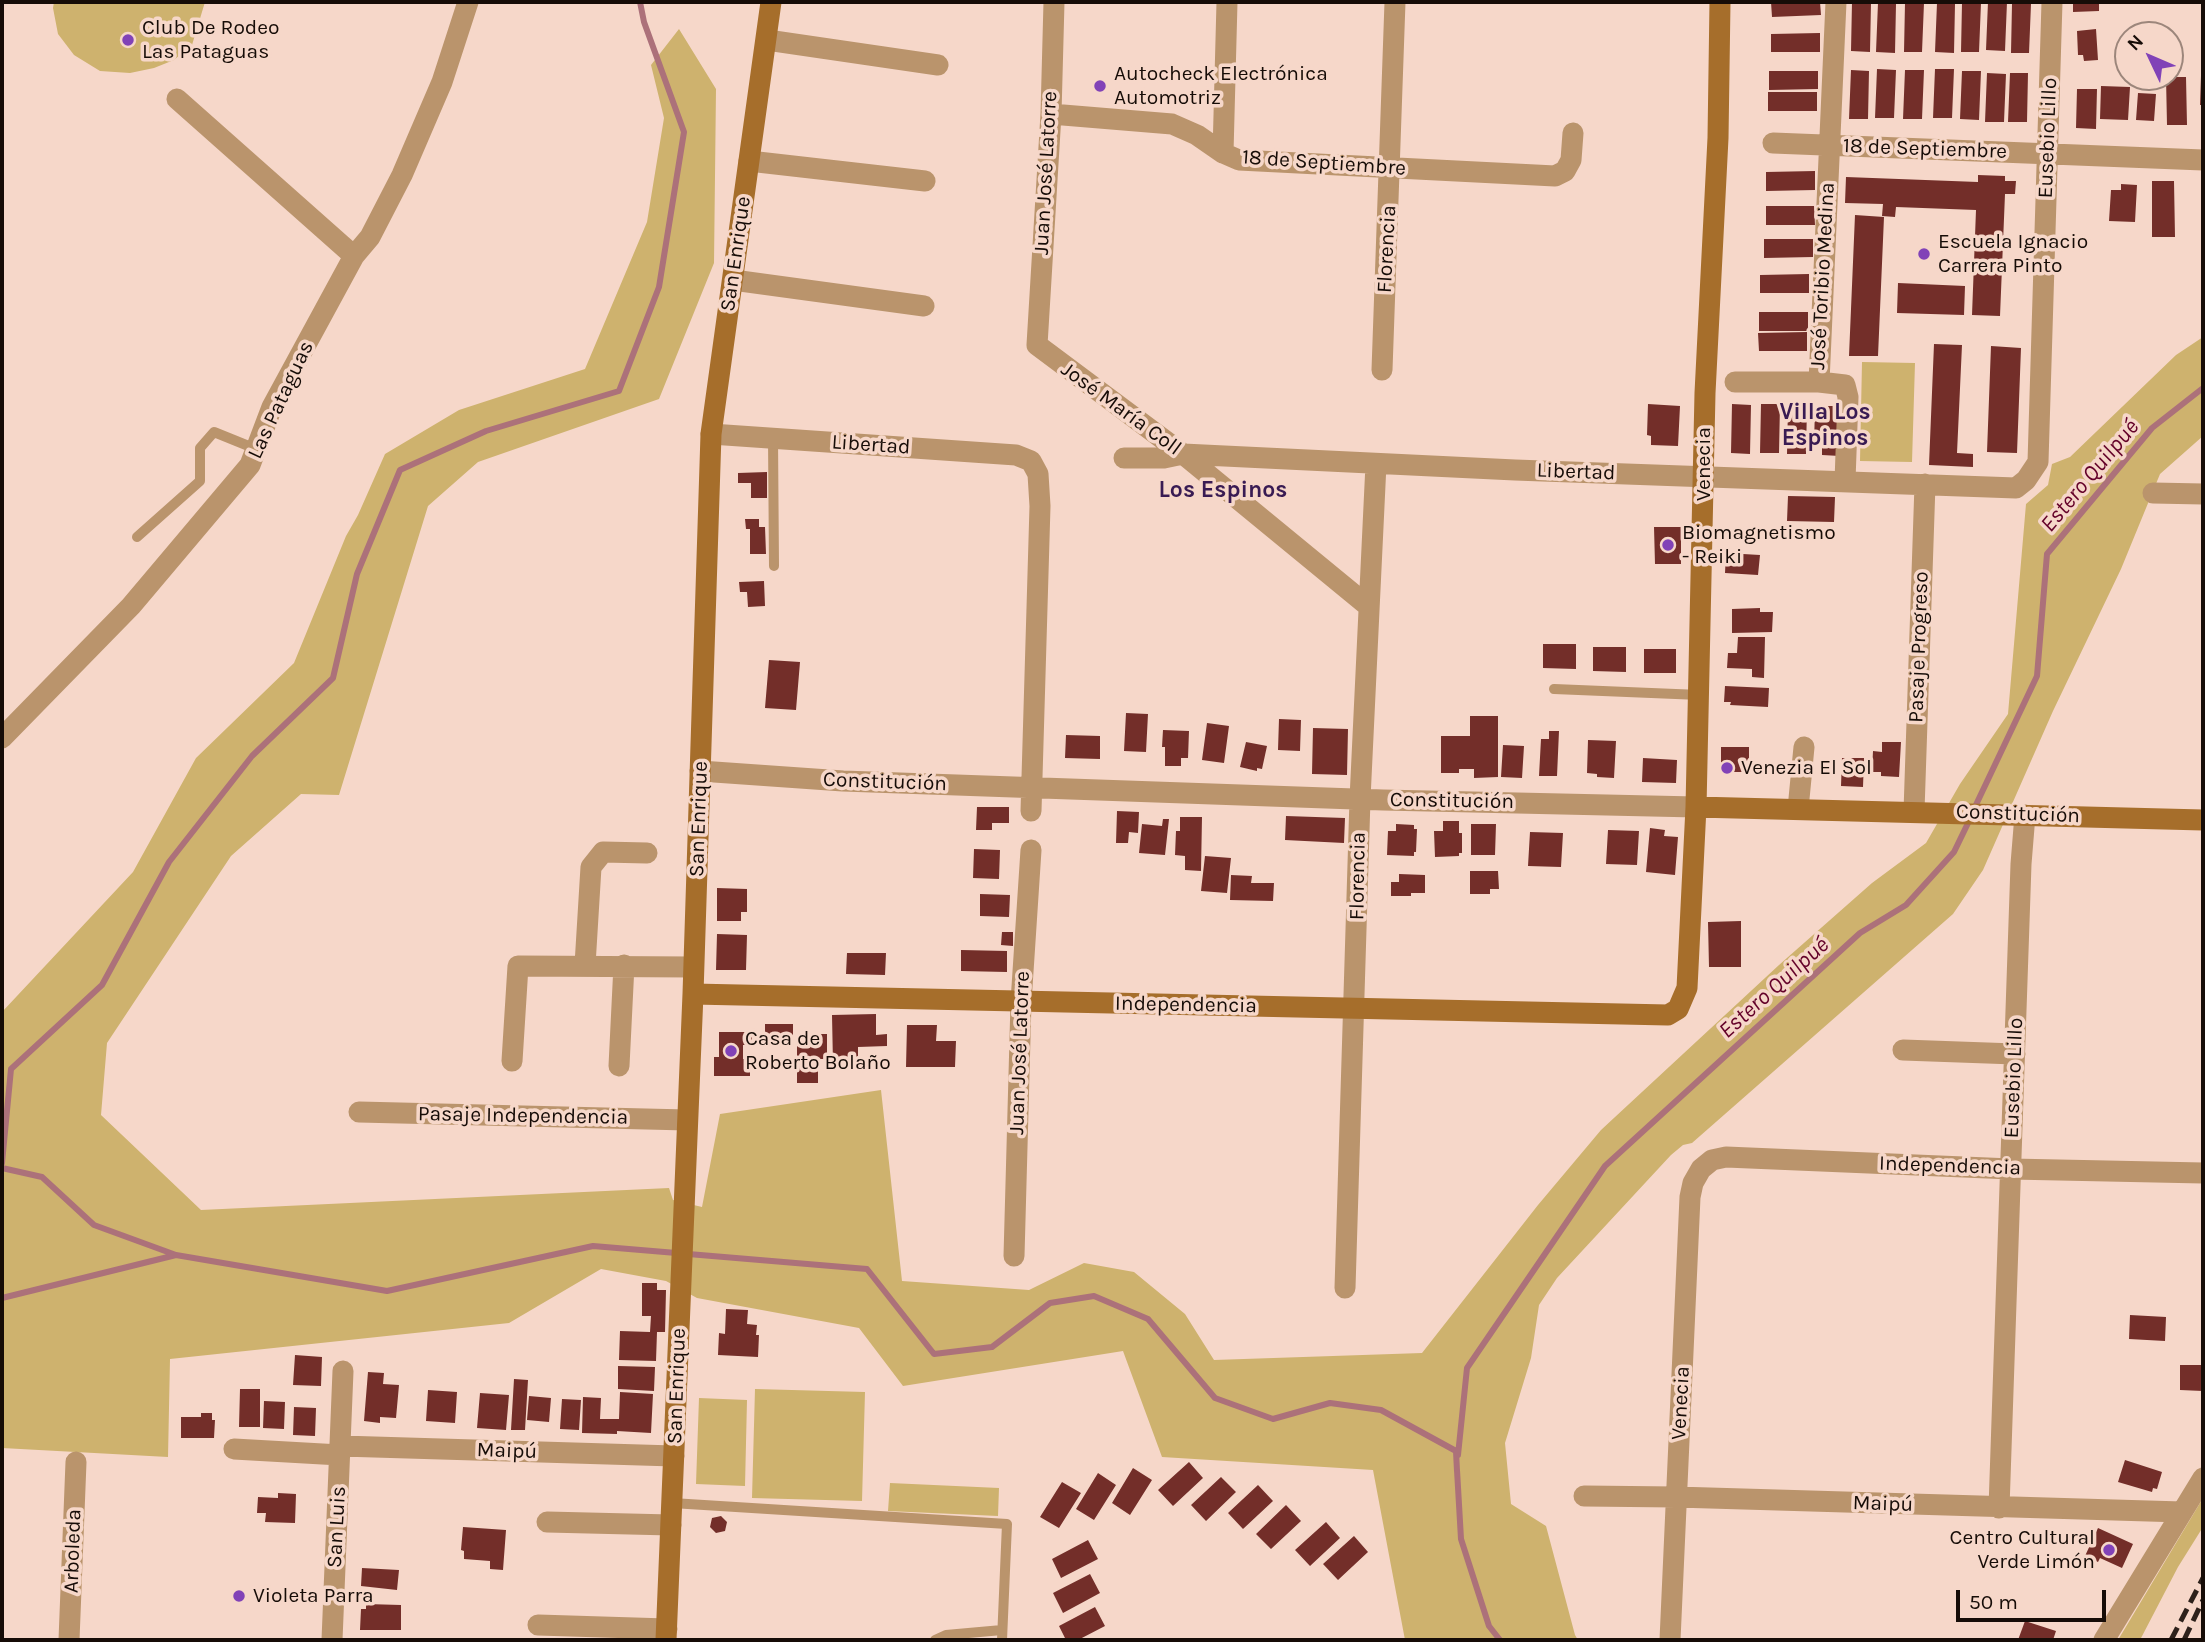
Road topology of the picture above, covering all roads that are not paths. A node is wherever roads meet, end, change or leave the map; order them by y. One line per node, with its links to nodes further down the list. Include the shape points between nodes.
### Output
1 (468, 2): 22 (street, Las Pataguas, via 442,82 402,175 370,237)
2 (771, 2): 9 (street, San Enrique)
3 (1054, 2): 12 (street, Juan José Latorre)
4 (1227, 2): 16 (street)
5 (1395, 2): 20 (street, Florencia)
6 (1720, 2): 35 (street, Venecia)
7 (1836, 2): 15 (street, José Toribio Medina)
8 (2052, 2): 17 (street, Eusebio Lillo)
9 (767, 40): 10 (street); 19 (street, San Enrique)
10 (938, 65)
11 (177, 99): 22 (street)
12 (1051, 114): 16 (street, 18 de Septiembre, via 1172,124); 25 (street, Juan José Latorre)
13 (1573, 133): 20 (street, 18 de Septiembre, via 1571,160 1565,171 1555,176)
14 (1773, 143): 15 (street, 18 de Septiembre)
15 (1829, 146): 17 (street, 18 de Septiembre); 28 (street, José Toribio Medina)
16 (1223, 153): 20 (street, 18 de Septiembre, via 1239,160)
17 (2047, 153): 18 (street, 18 de Septiembre); 36 (street, Eusebio Lillo, via 2038,463)
18 (2203, 160)
19 (749, 161): 21 (street); 23 (street, San Enrique)
20 (1391, 169): 26 (street, Florencia)
21 (925, 181)
22 (354, 256): 31 (street, Las Pataguas, via 272,407)
23 (733, 280): 24 (street); 29 (street, San Enrique)
24 (924, 306)
25 (1037, 345): 32 (street, José María Coll)
26 (1382, 370)
27 (1735, 382): 28 (street, José Toribio Medina)
28 (1819, 382): 37 (street, José Toribio Medina, via 1845,385)
29 (710, 433): 30 (street, Libertad); 48 (street, San Enrique)
30 (773, 438): 42 (lane); 49 (street, Libertad, via 1016,455 1031,460 1038,474 1040,506)
31 (256, 449): 41 (lane, via 214,432 200,448 200,481); 46 (street, Las Pataguas, via 250,465 131,606)
32 (1183, 454): 33 (street, Libertad); 34 (street, Libertad); 43 (street, José María Coll)
33 (1124, 458)
34 (1376, 464): 35 (street, Libertad); 43 (street, Florencia)
35 (1704, 477): 37 (street, Libertad); 45 (street, Venecia)
36 (2026, 480): 38 (street, Libertad, via 2016,488)
37 (1845, 481): 38 (street, Libertad)
38 (1925, 484): 54 (street, Pasaje Progreso)
39 (2153, 493): 40 (street)
40 (2203, 494)
41 (137, 537)
42 (774, 566)
43 (1368, 606): 50 (street, Florencia)
44 (1554, 689): 45 (lane)
45 (1700, 695): 51 (street, Venecia)
46 (2, 738)
47 (1804, 747): 52 (street)
48 (700, 771): 49 (street, Constitución); 61 (street, San Enrique)
49 (1031, 787): 50 (street, Constitución); 53 (street)
50 (1360, 799): 51 (street, Constitución); 64 (street, Florencia)
51 (1696, 807): 52 (street, Constitución); 65 (street, Venecia, via 1687,988)
52 (1798, 809): 54 (street, Constitución)
53 (1031, 811)
54 (1914, 811): 55 (street, Constitución)
55 (2018, 815): 56 (street, Constitución); 67 (street, Eusebio Lillo, via 2021,864)
56 (2203, 820)
57 (1031, 850): 63 (street, Juan José Latorre)
58 (647, 853): 59 (street, via 603,852 590,867)
59 (585, 965): 60 (street); 68 (street, via 518,966)
60 (624, 965): 61 (street); 69 (street)
61 (693, 967): 62 (street, San Enrique)
62 (693, 994): 63 (street, Independencia); 71 (street, San Enrique)
63 (1021, 1002): 64 (street, Independencia); 75 (street, Juan José Latorre)
64 (1355, 1009): 65 (street, Independencia, via 1668,1015); 76 (street, Florencia)
65 (1678, 1009)
66 (1903, 1050): 67 (street)
67 (2015, 1054): 73 (street, Eusebio Lillo)
68 (512, 1061)
69 (619, 1066)
70 (359, 1112): 71 (street, Pasaje Independencia)
71 (687, 1120): 80 (street, San Enrique)
72 (1701, 1168): 73 (street, Independencia, via 1726,1157); 84 (street, Venecia, via 1690,1197)
73 (2011, 1169): 74 (street, Independencia); 86 (street, Eusebio Lillo)
74 (2203, 1173)
75 (1014, 1256)
76 (1345, 1288)
77 (343, 1371): 79 (street, San Luis)
78 (234, 1449): 79 (street, San Luis)
79 (340, 1450): 80 (street, Maipú); 94 (street, San Luis)
80 (674, 1456): 85 (street, San Enrique)
81 (76, 1462): 93 (street, Arboleda)
82 (2203, 1478): 87 (street)
83 (1584, 1496): 84 (street, Maipú)
84 (1676, 1497): 86 (street, Maipú); 96 (street, Venecia)
85 (672, 1503): 89 (street, San Enrique); 92 (lane, via 1007,1524)
86 (1999, 1508): 87 (street, Maipú)
87 (2182, 1512): 97 (street)
88 (547, 1522): 89 (street)
89 (671, 1525): 91 (street, San Enrique)
90 (538, 1625): 91 (street)
91 (666, 1634)
92 (1002, 1635): 95 (lane, via 946,1635)
93 (69, 1640)
94 (332, 1640)
95 (935, 1640)
96 (1670, 1640)
97 (2104, 1640)

